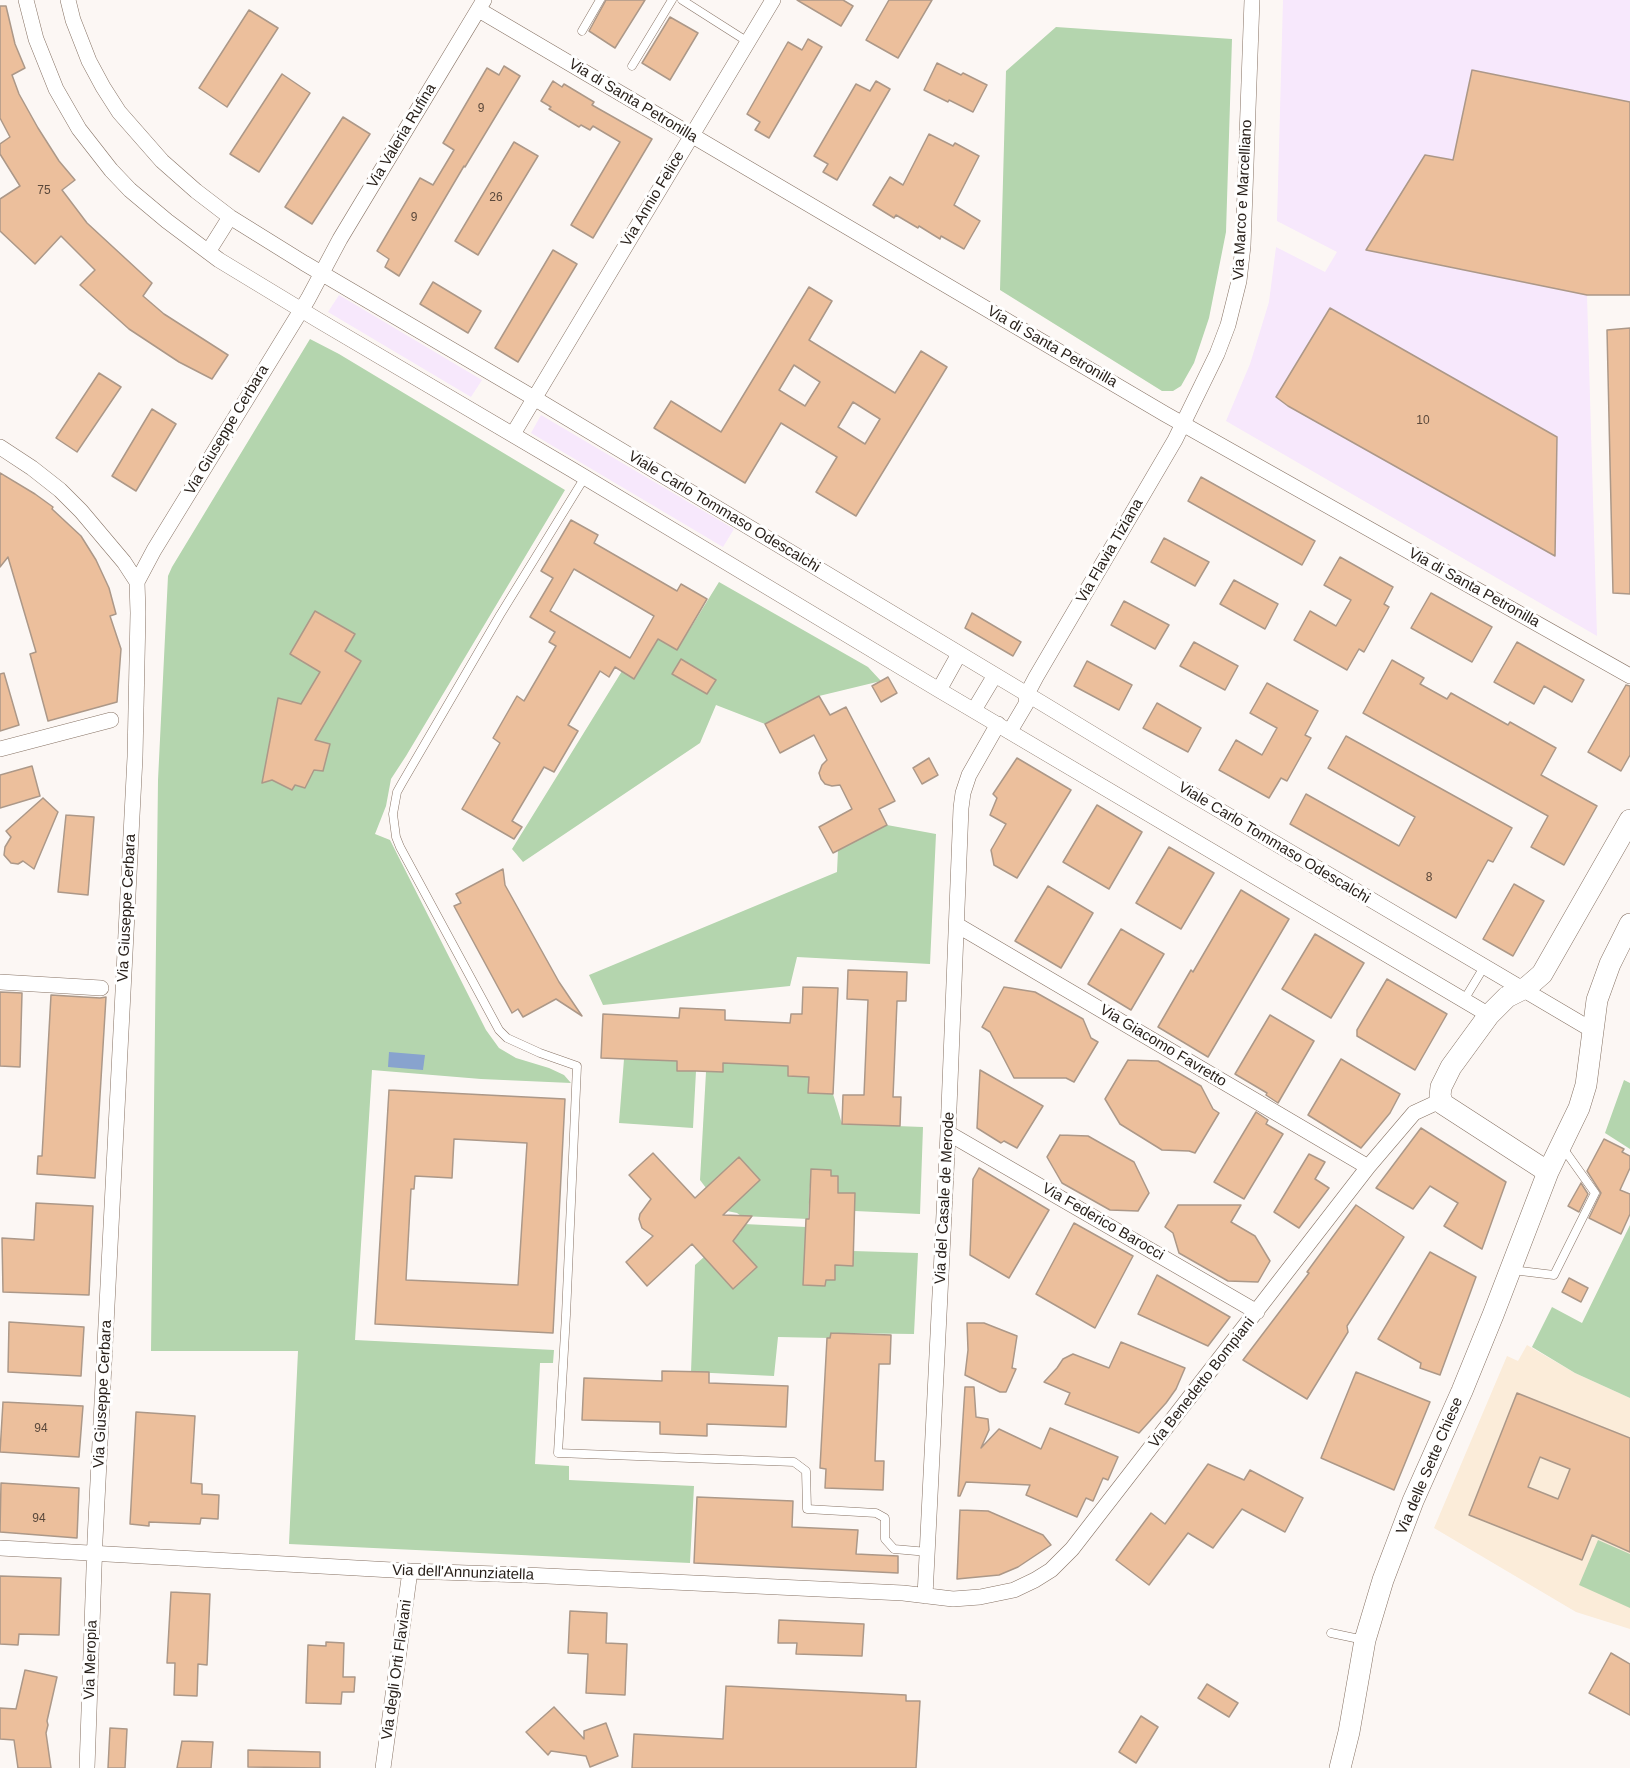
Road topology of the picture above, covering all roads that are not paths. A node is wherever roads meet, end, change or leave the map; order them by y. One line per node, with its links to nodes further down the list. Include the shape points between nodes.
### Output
1 (26, 0): 14 (street, via 56,89 79,129 130,190)
2 (68, 0): 13 (street, Viale Carlo Tommaso Odescalchi, via 89,62 119,112 162,161)
3 (600, 0): 9 (lane)
4 (672, 0): 11 (lane)
5 (682, 0): 10 (lane)
6 (773, 0): 10 (street, Via Annio Felice)
7 (1252, 0): 18 (street, Via Marco e Marcelliano, via 1246,195 1239,281 1223,339)
8 (481, 5): 12 (street, Via di Santa Petronilla); 15 (street, Via Valeria Rufina)
9 (582, 31)
10 (748, 42): 12 (street, Via Annio Felice)
11 (632, 66)
12 (691, 136): 17 (street, Via Annio Felice); 18 (street, Via di Santa Petronilla)
13 (230, 217): 14 (street); 15 (street, Viale Carlo Tommaso Odescalchi)
14 (208, 252): 16 (street)
15 (322, 273): 16 (street); 17 (street, Viale Carlo Tommaso Odescalchi)
16 (301, 310): 19 (street); 22 (street, Via Giuseppe Cerbara)
17 (534, 399): 19 (street); 23 (street, Viale Carlo Tommaso Odescalchi)
18 (1183, 424): 25 (street, Via di Santa Petronilla); 27 (street, Via Flavia Tiziana)
19 (513, 435): 21 (street)
20 (0, 447): 22 (street, via 60,490)
21 (585, 477): 26 (street); 51 (lane, via 402,783 393,814 400,847 499,1030 507,1038 577,1066 558,1453 794,1462 806,1471 807,1509 876,1513 885,1518 885,1539 894,1549)
22 (137, 582): 50 (street, Via Giuseppe Cerbara, via 135,757)
23 (959, 654): 24 (street, Viale Carlo Tommaso Odescalchi); 26 (street)
24 (995, 675): 27 (street, Viale Carlo Tommaso Odescalchi); 28 (street)
25 (1630, 676)
26 (939, 690): 28 (street)
27 (1027, 694): 30 (street, Via Flavia Tiziana, via 1026,704); 35 (street, Viale Carlo Tommaso Odescalchi)
28 (974, 710): 30 (street)
29 (111, 720): 31 (street)
30 (1004, 728): 34 (street, Via del Casale de Merode, via 969,775 962,799); 39 (street)
31 (0, 749)
32 (1630, 820): 38 (main road, via 1542,974)
33 (1630, 924): 41 (main road, via 1599,991)
34 (957, 925): 43 (street, Via del Casale de Merode); 45 (street, Via Giacomo Favretto)
35 (1484, 967): 38 (street, Viale Carlo Tommaso Odescalchi); 39 (lane)
36 (0, 982): 37 (street)
37 (101, 988)
38 (1522, 990): 40 (main road, via 1507,997); 41 (street, Viale Carlo Tommaso Odescalchi)
39 (1464, 1000): 40 (street)
40 (1489, 1015): 42 (main road, via 1448,1072)
41 (1592, 1030): 44 (main road, Via delle Sette Chiese, via 1586,1085)
42 (1440, 1101): 45 (street, Via Benedetto Bompiani, via 1414,1113); 46 (main road)
43 (948, 1133): 48 (street, Via Federico Barocci); 51 (street, Via del Casale de Merode)
44 (1561, 1146): 46 (main road, Via delle Sette Chiese); 47 (lane, via 1595,1193 1554,1275)
45 (1368, 1167): 48 (street, Via Benedetto Bompiani)
46 (1548, 1172): 47 (main road, Via delle Sette Chiese)
47 (1510, 1270): 55 (main road, Via delle Sette Chiese, via 1404,1522)
48 (1257, 1312): 53 (street, Via Benedetto Bompiani, via 1058,1565 1006,1592 964,1599)
49 (0, 1548): 50 (street, Via dell'Annunziatella)
50 (95, 1552): 52 (street, Via dell'Annunziatella); 56 (street, Via Meropia)
51 (928, 1552): 53 (street, Via del Casale de Merode)
52 (410, 1571): 53 (street, Via dell'Annunziatella); 57 (street, Via degli Orti Flaviani)
53 (925, 1596)
54 (1331, 1633): 55 (lane)
55 (1365, 1640): 58 (main road, Via delle Sette Chiese)
56 (87, 1768)
57 (383, 1768)
58 (1340, 1768)

